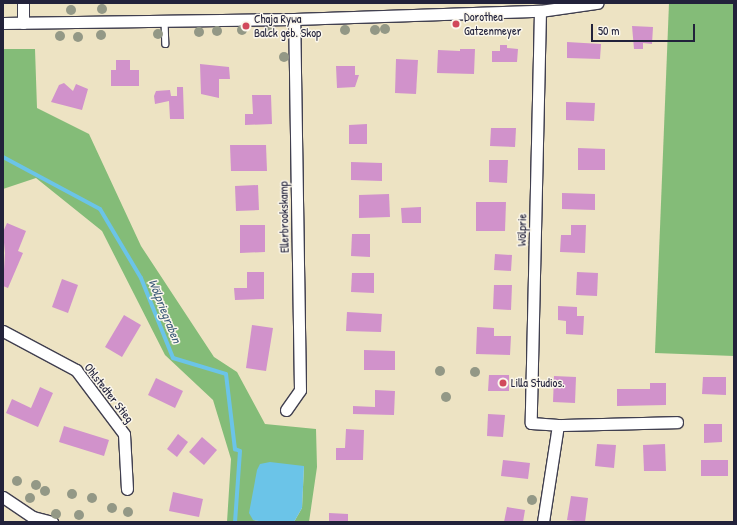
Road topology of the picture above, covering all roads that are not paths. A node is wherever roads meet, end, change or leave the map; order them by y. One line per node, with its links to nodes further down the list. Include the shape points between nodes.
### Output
1 (23, 3): 7 (street)
2 (597, 3): 3 (street)
3 (540, 11): 4 (street); 12 (street, Wölprie, via 531,423)
4 (294, 19): 5 (street); 10 (street, Ellerbrookskamp, via 300,390)
5 (165, 21): 7 (street); 8 (lane)
6 (3, 23): 7 (street)
7 (23, 23)
8 (166, 44)
9 (3, 331): 13 (street, Ohlstedter Stieg, via 76,370 124,434)
10 (286, 410)
11 (677, 422): 12 (street, Wölprie)
12 (558, 426): 17 (street)
13 (127, 489)
14 (3, 497): 15 (street)
15 (33, 520): 16 (street)
16 (52, 522)
17 (543, 522)

